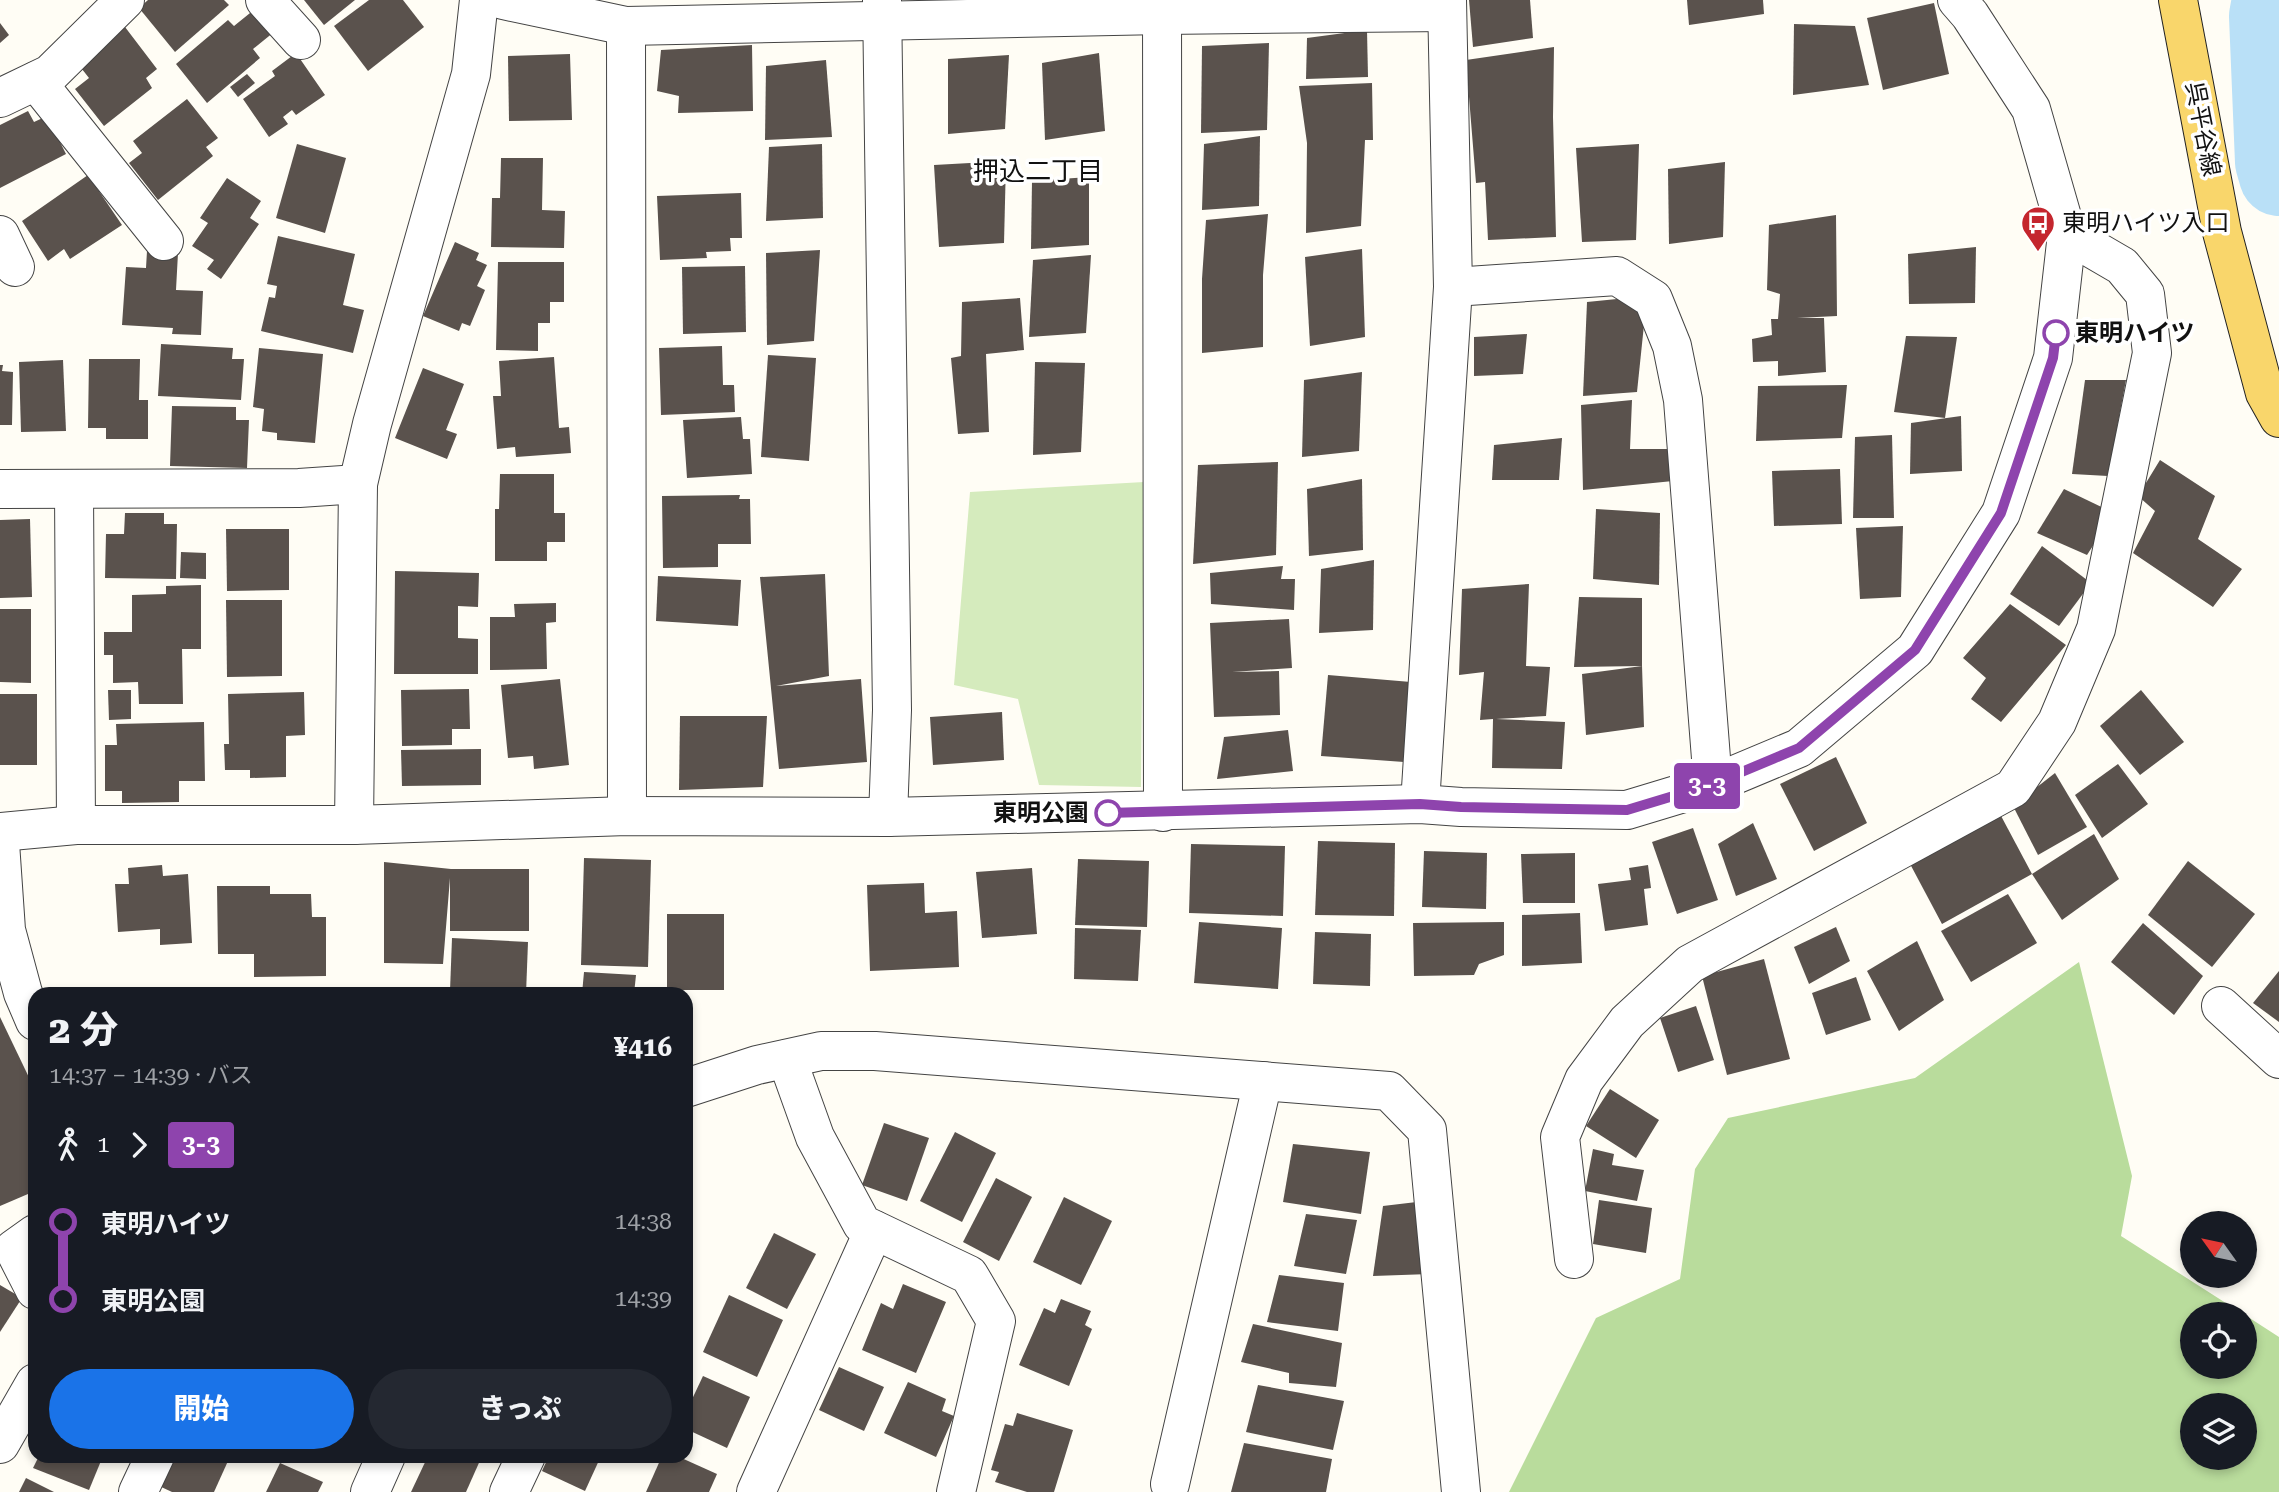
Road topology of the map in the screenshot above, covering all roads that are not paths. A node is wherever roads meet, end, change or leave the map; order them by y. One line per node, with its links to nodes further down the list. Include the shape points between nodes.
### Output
1 (125, 0): 12 (street, via 50,74)
2 (265, 0): 11 (street)
3 (479, 0): 18 (street, via 471,74)
4 (503, 0): 10 (street)
5 (2178, 0): 17 (main road, 呉平谷線, via 2222,232 2265,393)
6 (1971, 5): 14 (street, via 2031,109)
7 (1447, 6): 8 (street); 16 (street)
8 (1162, 7): 9 (street); 23 (street)
9 (882, 10): 10 (street); 25 (street, via 892,710)
10 (626, 26): 24 (street)
11 (301, 40)
12 (36, 81): 13 (street); 15 (street)
13 (0, 97)
14 (2067, 234): 21 (street, via 2053,358 2001,513 1915,650 1799,748); 38 (street, via 2122,266 2145,294 2152,353 2096,629 2057,722 2013,788 1690,964 1627,1022 1584,1080 1560,1137)
15 (164, 241)
16 (1453, 287): 21 (street, via 1617,276 1653,299 1672,346 1683,400); 22 (street)
17 (2279, 418)
18 (358, 484): 20 (street); 27 (street)
19 (0, 489): 20 (street)
20 (75, 489): 26 (street)
21 (1713, 784): 22 (street, via 1627,810)
22 (1420, 804): 23 (street)
23 (1163, 812): 25 (street)
24 (627, 816): 25 (street); 27 (street)
25 (888, 817)
26 (76, 825): 27 (street); 28 (street)
27 (354, 825)
28 (0, 832)
29 (0, 843): 30 (street, via 6,930)
30 (28, 1005)
31 (2221, 1006): 33 (street)
32 (787, 1059): 34 (street, via 821,1051 875,1051); 35 (street); 36 (street, via 815,1137 862,1224)
33 (2279, 1059)
34 (1263, 1082): 45 (street); 51 (street, via 1389,1091 1427,1130)
35 (693, 1086)
36 (874, 1230): 49 (street); 50 (street, via 969,1275 996,1321)
37 (28, 1240): 39 (street, via 15,1250)
38 (1574, 1259)
39 (28, 1276)
40 (28, 1395): 41 (street)
41 (0, 1444)
42 (152, 1463): 46 (street)
43 (383, 1463): 47 (street)
44 (523, 1463): 48 (street)
45 (1170, 1484)
46 (138, 1492)
47 (370, 1492)
48 (509, 1492)
49 (756, 1492)
50 (956, 1492)
51 (1461, 1492)

